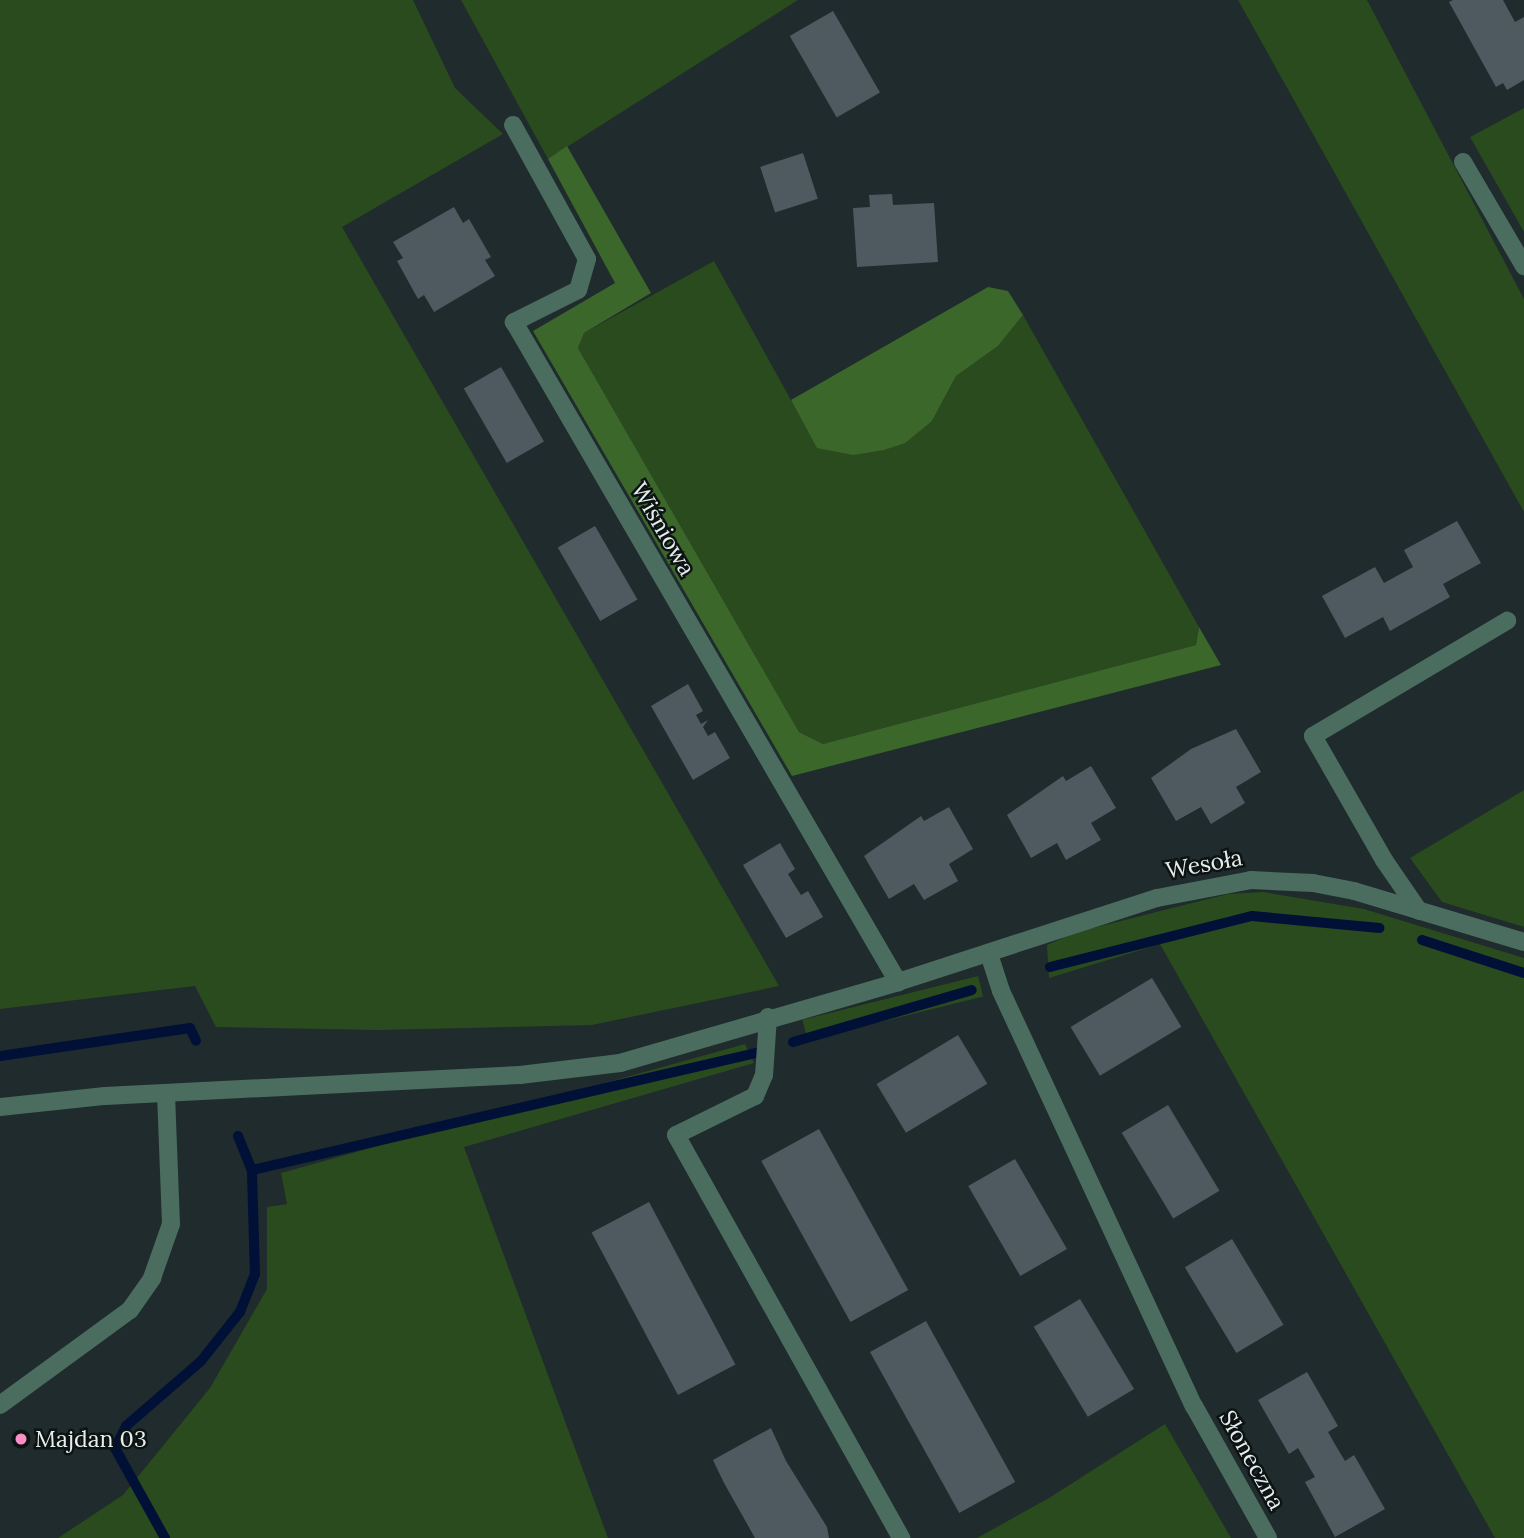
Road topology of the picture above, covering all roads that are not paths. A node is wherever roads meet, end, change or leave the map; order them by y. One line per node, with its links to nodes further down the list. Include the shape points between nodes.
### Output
1 (513, 125): 8 (street, Wiśniowa, via 587,259 578,290 514,322)
2 (1463, 162): 3 (street)
3 (1524, 266)
4 (1507, 621): 5 (street, via 1313,736 1384,860)
5 (1419, 911): 6 (street, Wesoła); 7 (street, Wesoła, via 1314,883 1251,880 1157,898)
6 (1524, 942)
7 (989, 954): 8 (street, Wesoła); 14 (street, Słoneczna, via 1001,991 1194,1406)
8 (898, 982): 9 (street, Wesoła)
9 (768, 1017): 10 (street, Wesoła, via 620,1063 520,1075); 13 (street, via 764,1075 755,1096 676,1135)
10 (166, 1094): 11 (street, Wesoła); 12 (street, via 171,1224 152,1278 120,1318)
11 (0, 1107)
12 (0, 1405)
13 (901, 1538)
14 (1268, 1538)

